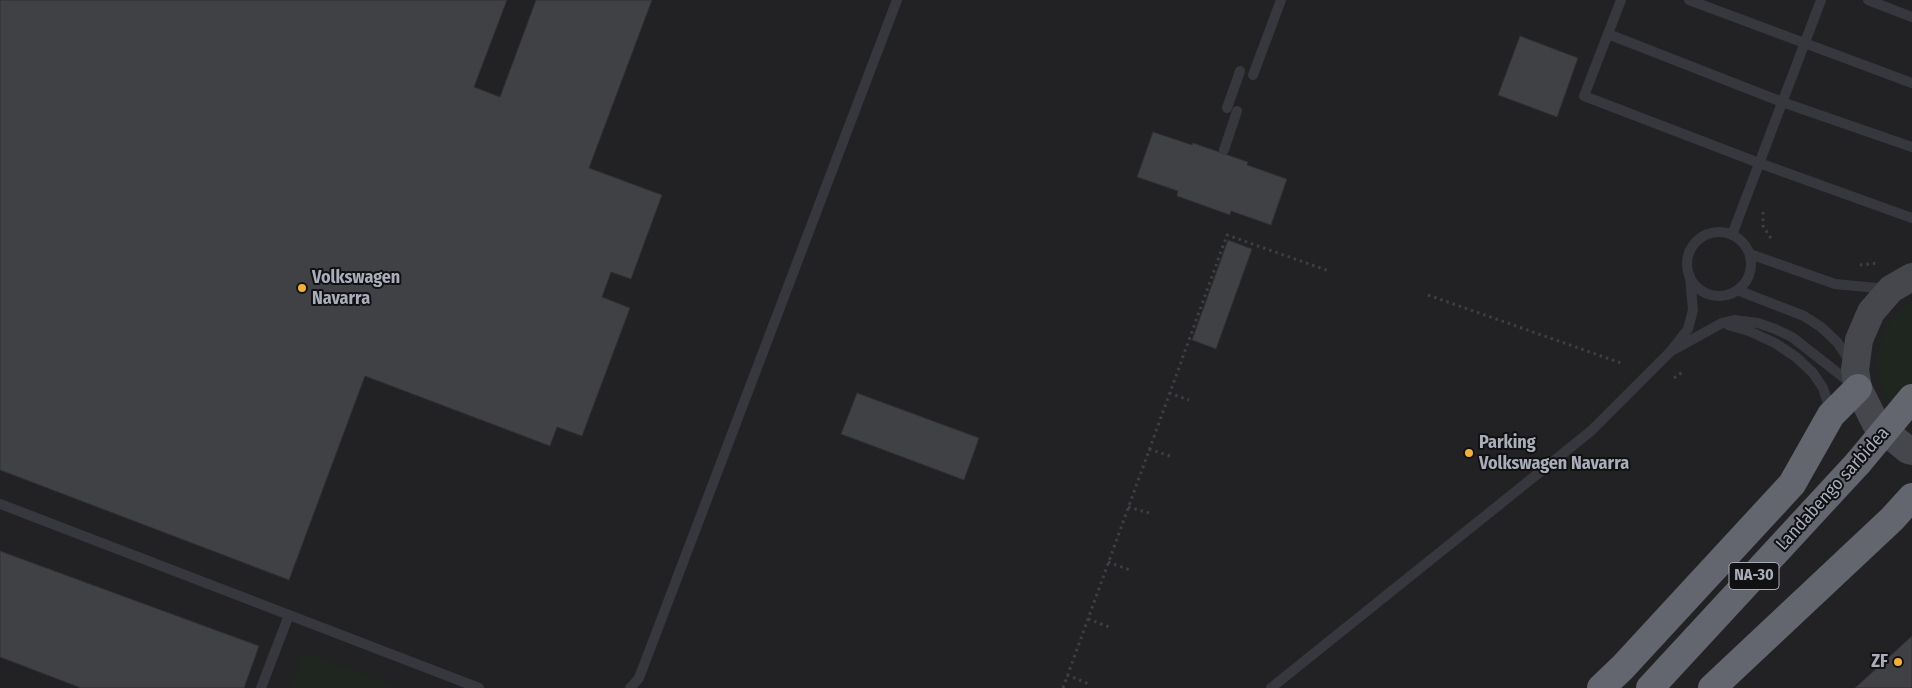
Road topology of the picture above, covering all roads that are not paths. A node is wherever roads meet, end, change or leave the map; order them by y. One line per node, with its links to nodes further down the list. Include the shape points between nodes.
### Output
1 (896, 0): 36 (lane, via 639,678)
2 (1281, 0): 11 (lane)
3 (1621, 0): 8 (lane)
4 (1690, 0): 9 (lane)
5 (1821, 0): 9 (lane)
6 (1868, 0): 7 (lane)
7 (1912, 17)
8 (1608, 34): 13 (lane); 18 (lane, via 1584,96)
9 (1804, 43): 12 (lane); 13 (lane)
10 (1240, 71): 14 (lane)
11 (1253, 75)
12 (1912, 83)
13 (1782, 102): 16 (lane); 18 (lane)
14 (1227, 108)
15 (1237, 111): 17 (lane)
16 (1912, 147)
17 (1224, 150)
18 (1759, 163): 19 (lane); 20 (lane)
19 (1912, 218)
20 (1732, 235): 21 (lane, via 1746,246); 22 (lane, via 1711,232 1701,237 1688,254)
21 (1750, 254): 23 (lane, via 1835,284); 24 (lane, via 1750,274)
22 (1690, 276): 24 (lane, via 1694,284 1710,294 1720,296); 26 (lane, via 1693,310 1688,329)
23 (1902, 283): 27 (main road, via 1871,312 1859,340)
24 (1737, 290): 27 (lane, via 1804,316 1821,327 1837,342)
25 (1722, 323): 26 (lane); 27 (lane, via 1734,320 1776,329 1792,337 1828,366); 29 (lane, via 1749,331 1796,357 1814,373)
26 (1670, 352): 37 (lane, via 1591,430)
27 (1857, 379): 29 (highway); 30 (main road, via 1876,424)
28 (1912, 398): 39 (highway, Landabengo sarbidea / NA-30, bridge, via 1858,464)
29 (1832, 415): 38 (highway, via 1792,484)
30 (1912, 451)
31 (1912, 497): 40 (highway)
32 (0, 504): 33 (lane)
33 (289, 615): 34 (lane); 35 (lane)
34 (261, 688)
35 (479, 688)
36 (630, 688)
37 (1271, 688)
38 (1602, 688)
39 (1650, 688)
40 (1712, 688)

